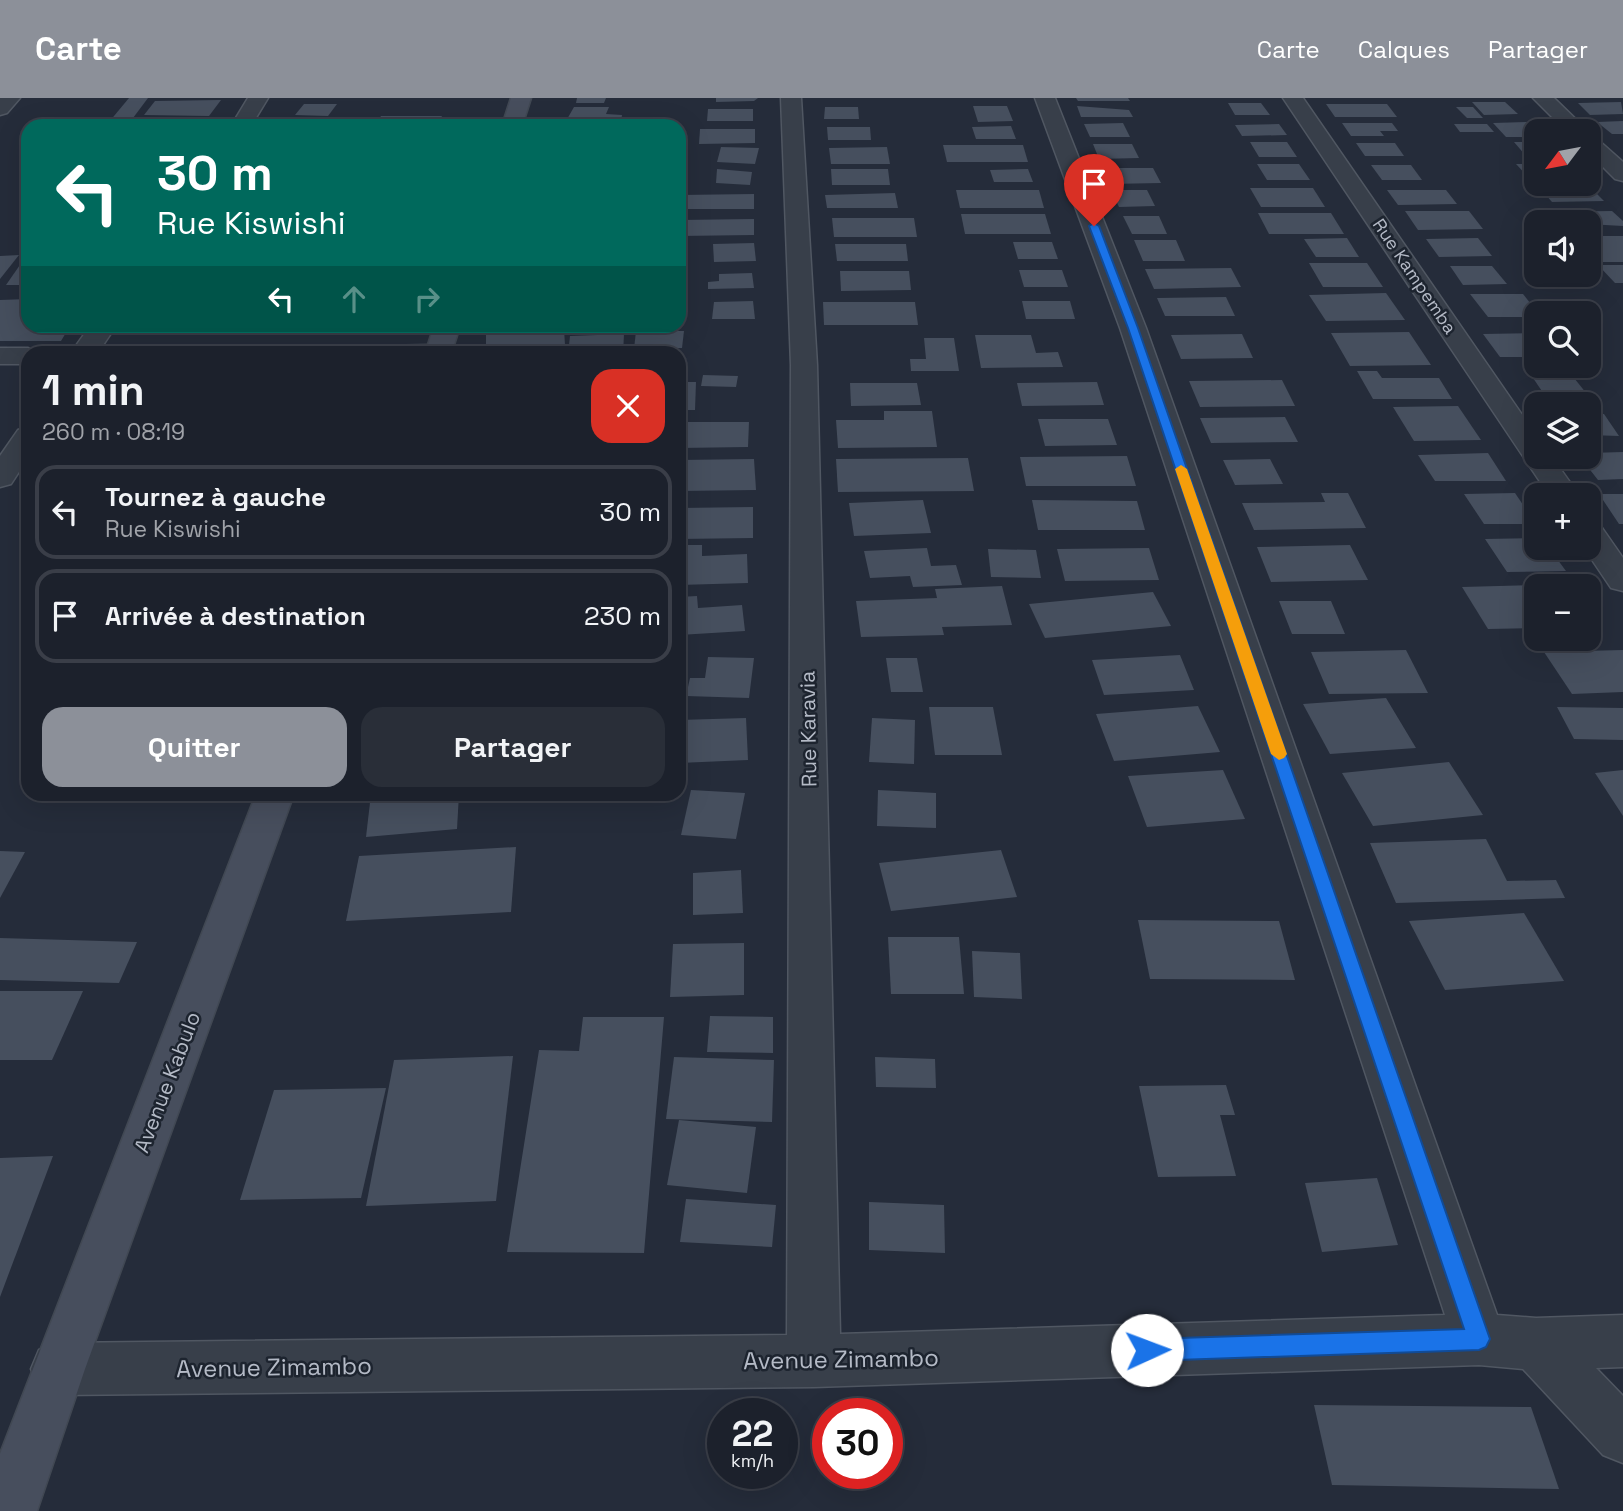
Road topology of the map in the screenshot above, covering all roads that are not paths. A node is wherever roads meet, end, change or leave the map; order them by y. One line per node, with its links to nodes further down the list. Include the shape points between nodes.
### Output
1 (10, 98): 8 (street)
2 (258, 98): 9 (street)
3 (521, 98): 10 (street)
4 (791, 98): 25 (street, Rue Karavia, via 804,365)
5 (1045, 98): 22 (street, via 1133,328)
6 (1293, 98): 16 (street, Rue Kampemba)
7 (1543, 98): 11 (street)
8 (0, 108)
9 (245, 119)
10 (514, 119)
11 (1565, 119)
12 (1601, 153): 13 (street)
13 (1623, 174)
14 (0, 356): 15 (street)
15 (21, 356)
16 (1524, 437)
17 (21, 446): 18 (street)
18 (0, 478)
19 (1601, 550): 20 (street)
20 (1623, 582)
21 (272, 801): 26 (street, Avenue Kabulo)
22 (1479, 1339): 24 (street, Avenue Zimambo); 25 (street, Avenue Zimambo)
23 (1623, 1341): 24 (street, Avenue Zimambo)
24 (1536, 1344): 27 (street)
25 (814, 1361): 26 (street, Avenue Zimambo)
26 (58, 1369): 28 (street, Avenue Kabulo)
27 (1623, 1435)
28 (8, 1511)

